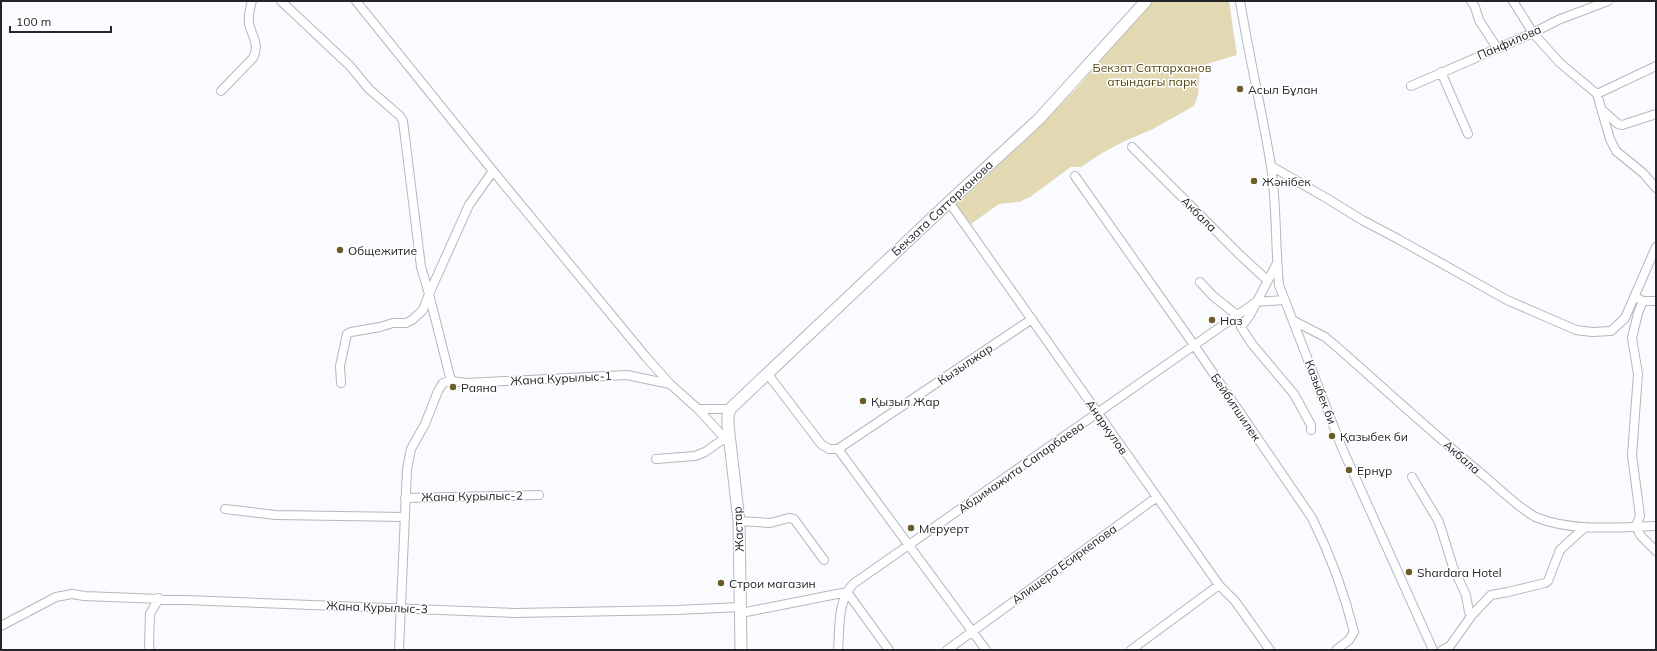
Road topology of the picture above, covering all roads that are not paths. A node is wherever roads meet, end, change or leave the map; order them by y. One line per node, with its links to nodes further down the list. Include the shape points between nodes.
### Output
1 (252, 1): 15 (street, via 249,23 256,53)
2 (281, 1): 30 (street, via 350,66 370,90 403,121 421,267)
3 (356, 1): 22 (street)
4 (1146, 1): 25 (street, Бекзата Саттарханова, via 1040,119)
5 (1240, 1): 21 (street, Казыбек би)
6 (1471, 1): 11 (street, via 1479,20)
7 (1513, 1): 10 (street)
8 (1608, 1): 9 (street, Панфилова)
9 (1589, 5): 10 (street, Панфилова)
10 (1533, 33): 11 (street, Панфилова); 16 (street, via 1560,64)
11 (1497, 48): 13 (street, Панфилова)
12 (1656, 66): 16 (street)
13 (1441, 72): 14 (street, Панфилова); 19 (street)
14 (1411, 86)
15 (221, 91)
16 (1597, 94): 17 (street)
17 (1602, 110): 18 (street, via 1622,125); 24 (street, via 1616,151 1643,173)
18 (1656, 114)
19 (1468, 134)
20 (1132, 147): 28 (street, Акбала)
21 (1271, 166): 27 (street, Казыбек би, via 1276,210); 31 (street, via 1362,220 1507,300 1576,330 1611,331 1625,318)
22 (493, 171): 30 (street, via 469,205); 43 (street)
23 (1075, 176): 39 (street, Бейбитшилек)
24 (1656, 188)
25 (949, 202): 37 (street, Анаркулов); 40 (street, Бекзата Саттарханова)
26 (1656, 247): 31 (street)
27 (1277, 263): 28 (street); 32 (street, Казыбек би)
28 (1267, 280): 35 (street)
29 (1200, 282): 36 (street, via 1213,296)
30 (429, 294): 41 (street); 42 (street, via 423,310 406,323 393,323 347,334 340,366)
31 (1635, 296): 33 (street)
32 (1284, 300): 35 (street); 38 (street, Казыбек би)
33 (1643, 301): 34 (street); 58 (street, via 1632,338 1638,374 1632,455 1640,516)
34 (1656, 301)
35 (1256, 302): 36 (street, Абдимажита Сапарбаева); 47 (street, via 1241,329 1294,394 1311,425)
36 (1237, 314): 39 (street, Абдимажита Сапарбаева)
37 (1032, 319): 46 (street, Анаркулов); 49 (street, Кызылжар)
38 (1294, 321): 60 (street, Акбала, via 1325,337 1468,463 1538,518); 82 (street, Казыбек би, via 1342,448)
39 (1194, 344): 46 (street, Абдимажита Сапарбаева); 81 (street, Бейбитшилек, via 1312,518 1324,542 1354,632 1349,640)
40 (767, 373): 44 (street, Бекзата Саттарханова); 49 (street, via 820,444)
41 (451, 381): 43 (street, Жана Курылыс-1, via 466,383 627,375); 54 (street, via 443,383 438,391 425,424 411,449)
42 (341, 383)
43 (670, 384): 45 (street)
44 (730, 408): 45 (street); 48 (street, Жастар)
45 (698, 409): 48 (street)
46 (1097, 414): 53 (street, Анаркулов); 61 (street, Абдимажита Сапарбаева)
47 (1311, 430)
48 (727, 441): 50 (street, via 695,456); 57 (street, Жастар)
49 (838, 449): 61 (street)
50 (656, 459)
51 (1412, 477): 69 (street, via 1439,522)
52 (539, 495): 54 (street, Жана Курылыс-2)
53 (1157, 497): 64 (street, Анаркулов); 71 (street, Алишера Есиркепова)
54 (405, 498): 56 (street)
55 (225, 509): 56 (street, via 276,515)
56 (405, 517): 67 (street)
57 (739, 521): 63 (street, via 770,523 794,519); 68 (street, Жастар)
58 (1636, 526): 59 (street, Акбала); 60 (street, Акбала); 62 (street, via 1640,535)
59 (1656, 526)
60 (1585, 527): 69 (street, via 1560,550 1548,581 1508,592 1494,593)
61 (910, 545): 65 (street, Абдимажита Сапарбаева); 71 (street)
62 (1656, 551)
63 (824, 560)
64 (1219, 585): 79 (street); 80 (street, Анаркулов, via 1235,601)
65 (846, 592): 68 (street, Абдимажита Сапарбаева); 75 (street, via 841,607); 76 (street)
66 (159, 598): 67 (street, Жана Курылыс-3); 70 (street, Жана Курылыс-3, via 64,594); 72 (street, via 150,614)
67 (401, 608): 68 (street, Жана Курылыс-3, via 515,613); 73 (street)
68 (740, 610): 74 (street, Жастар)
69 (1472, 615): 83 (street, via 1450,646)
70 (1, 626)
71 (972, 631): 77 (street, Алишера Есиркепова); 78 (street)
72 (150, 650)
73 (399, 650)
74 (741, 650)
75 (838, 650)
76 (889, 650)
77 (947, 650)
78 (986, 650)
79 (1131, 650)
80 (1270, 650)
81 (1336, 650)
82 (1433, 650)
83 (1442, 650)

